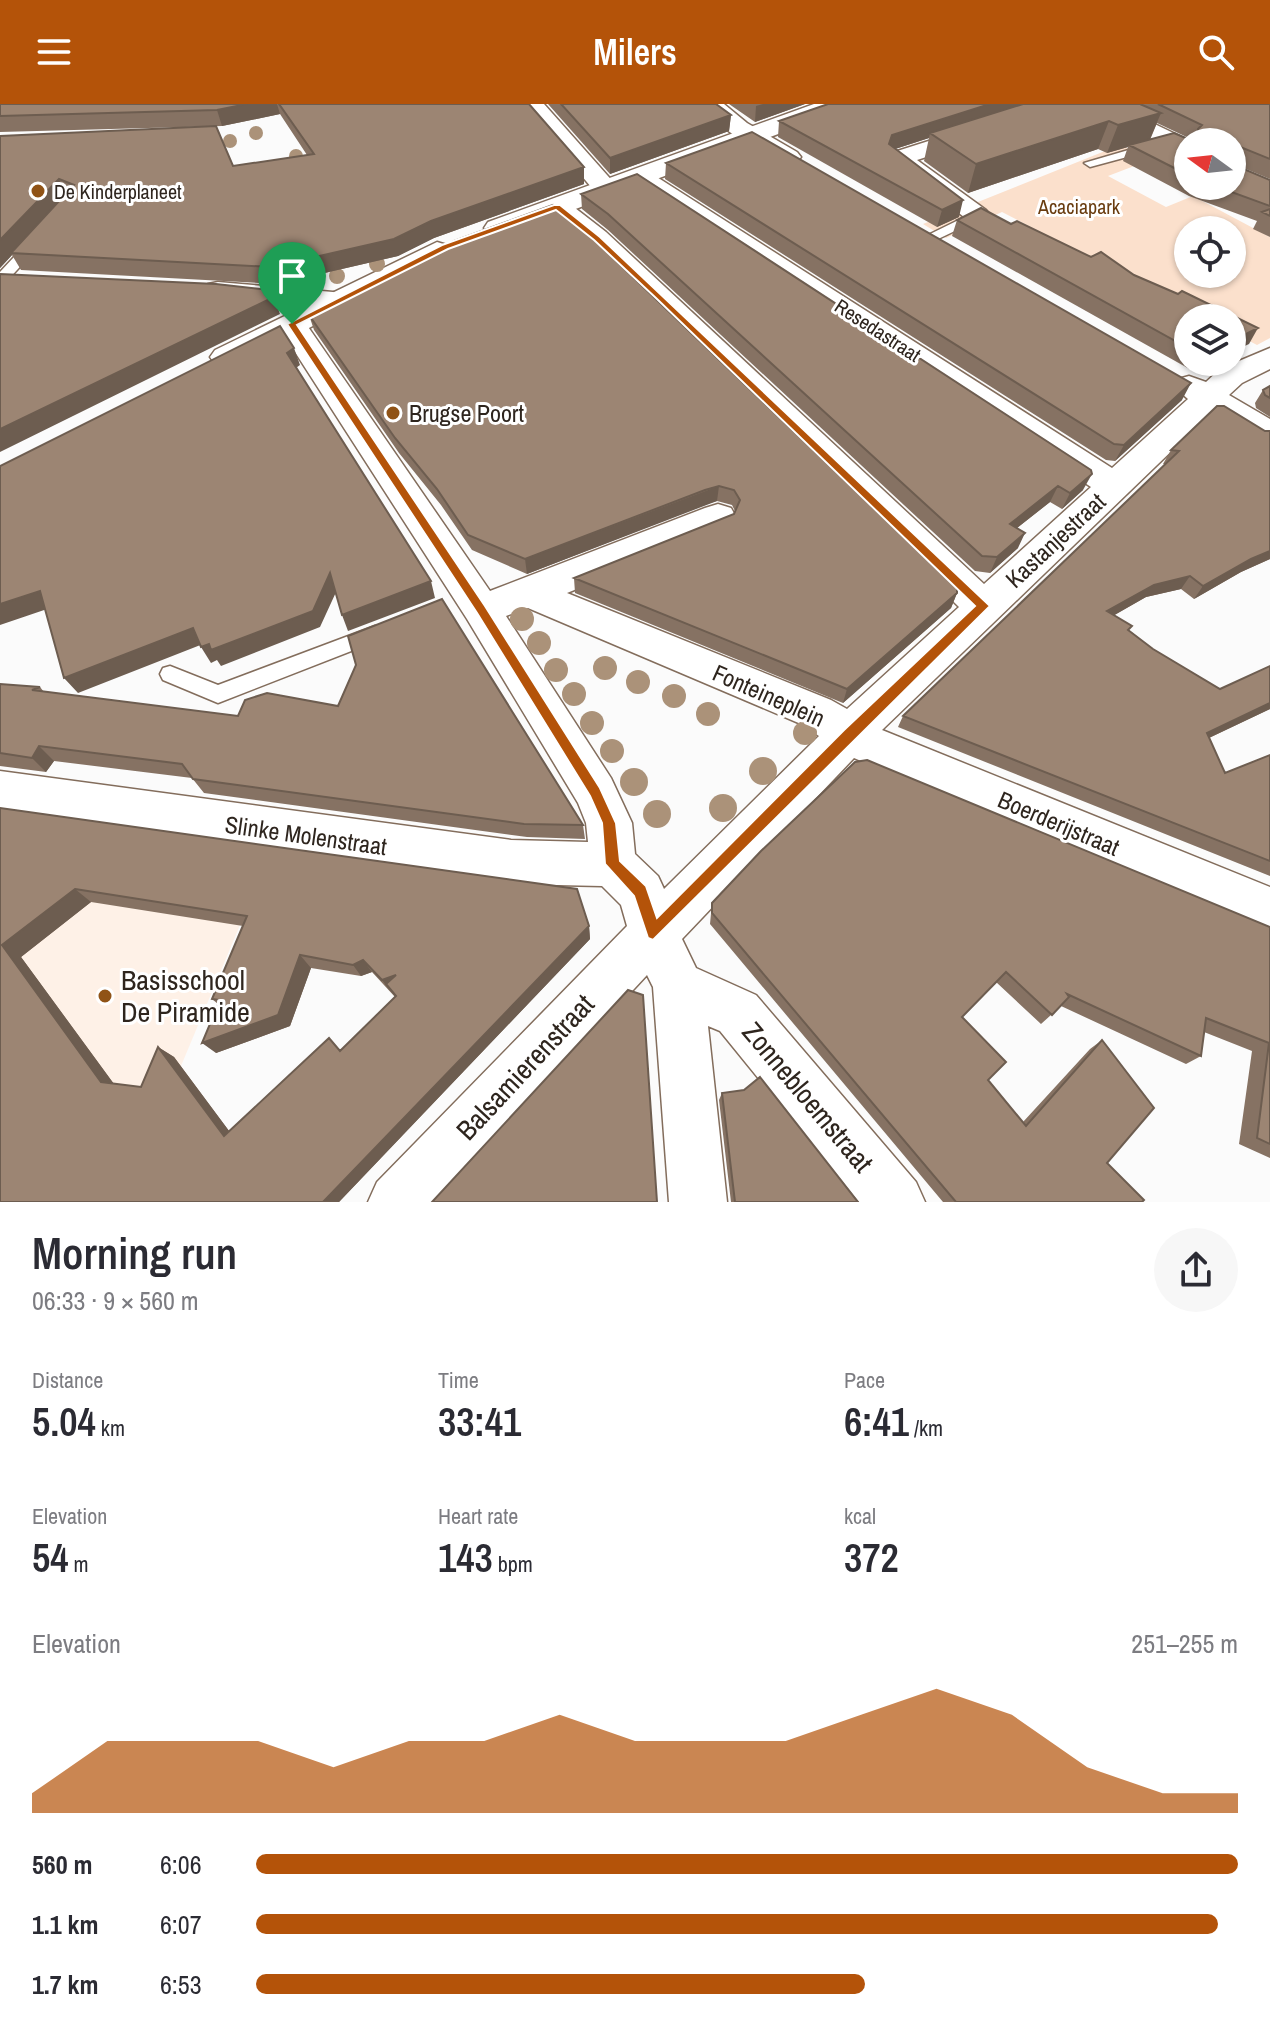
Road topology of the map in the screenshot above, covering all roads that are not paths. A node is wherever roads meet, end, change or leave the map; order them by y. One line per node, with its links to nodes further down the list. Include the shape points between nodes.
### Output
1 (532, 104): 12 (street)
2 (710, 104): 6 (street)
3 (837, 104): 6 (street)
4 (1068, 104): 14 (street, via 899,158)
5 (1095, 104): 7 (street)
6 (750, 135): 10 (street); 11 (street)
7 (1174, 143)
8 (1174, 147): 9 (lane)
9 (1090, 163)
10 (813, 171)
11 (640, 177): 12 (street); 29 (street, Resedastraat)
12 (606, 189): 13 (street)
13 (557, 206): 22 (street, via 466,239); 33 (street, via 677,313)
14 (977, 215): 17 (lane)
15 (905, 222): 17 (street)
16 (41, 235): 19 (lane)
17 (931, 237): 18 (street)
18 (958, 253)
19 (0, 280): 20 (street)
20 (32, 281)
21 (191, 289): 22 (street)
22 (333, 301): 23 (street)
23 (292, 324): 25 (street); 32 (street)
24 (1270, 357): 27 (street, Kastanjestraat, via 1231,376)
25 (203, 369)
26 (1166, 372): 27 (street)
27 (1209, 397): 28 (street); 29 (street, Kastanjestraat)
28 (1270, 433)
29 (1114, 485): 33 (street, Kastanjestraat)
30 (718, 517): 31 (street)
31 (529, 593): 32 (street); 36 (street, Fonteineplein, via 816,712)
32 (468, 602): 38 (street, via 595,792 609,823)
33 (983, 606): 36 (street, Kastanjestraat)
34 (396, 625): 35 (lane, via 218,694)
35 (170, 674)
36 (849, 734): 39 (street, Boerderijstraat); 40 (street, Fonteineplein)
37 (0, 791): 38 (street, Slinke Molenstraat, via 511,862)
38 (613, 864): 40 (street, via 641,892)
39 (1270, 910)
40 (653, 932): 41 (street); 42 (street, Balsamierenstraat)
41 (678, 986): 43 (street); 44 (street, Zonnebloemstraat, via 738,1013)
42 (397, 1202)
43 (698, 1202)
44 (896, 1202)

